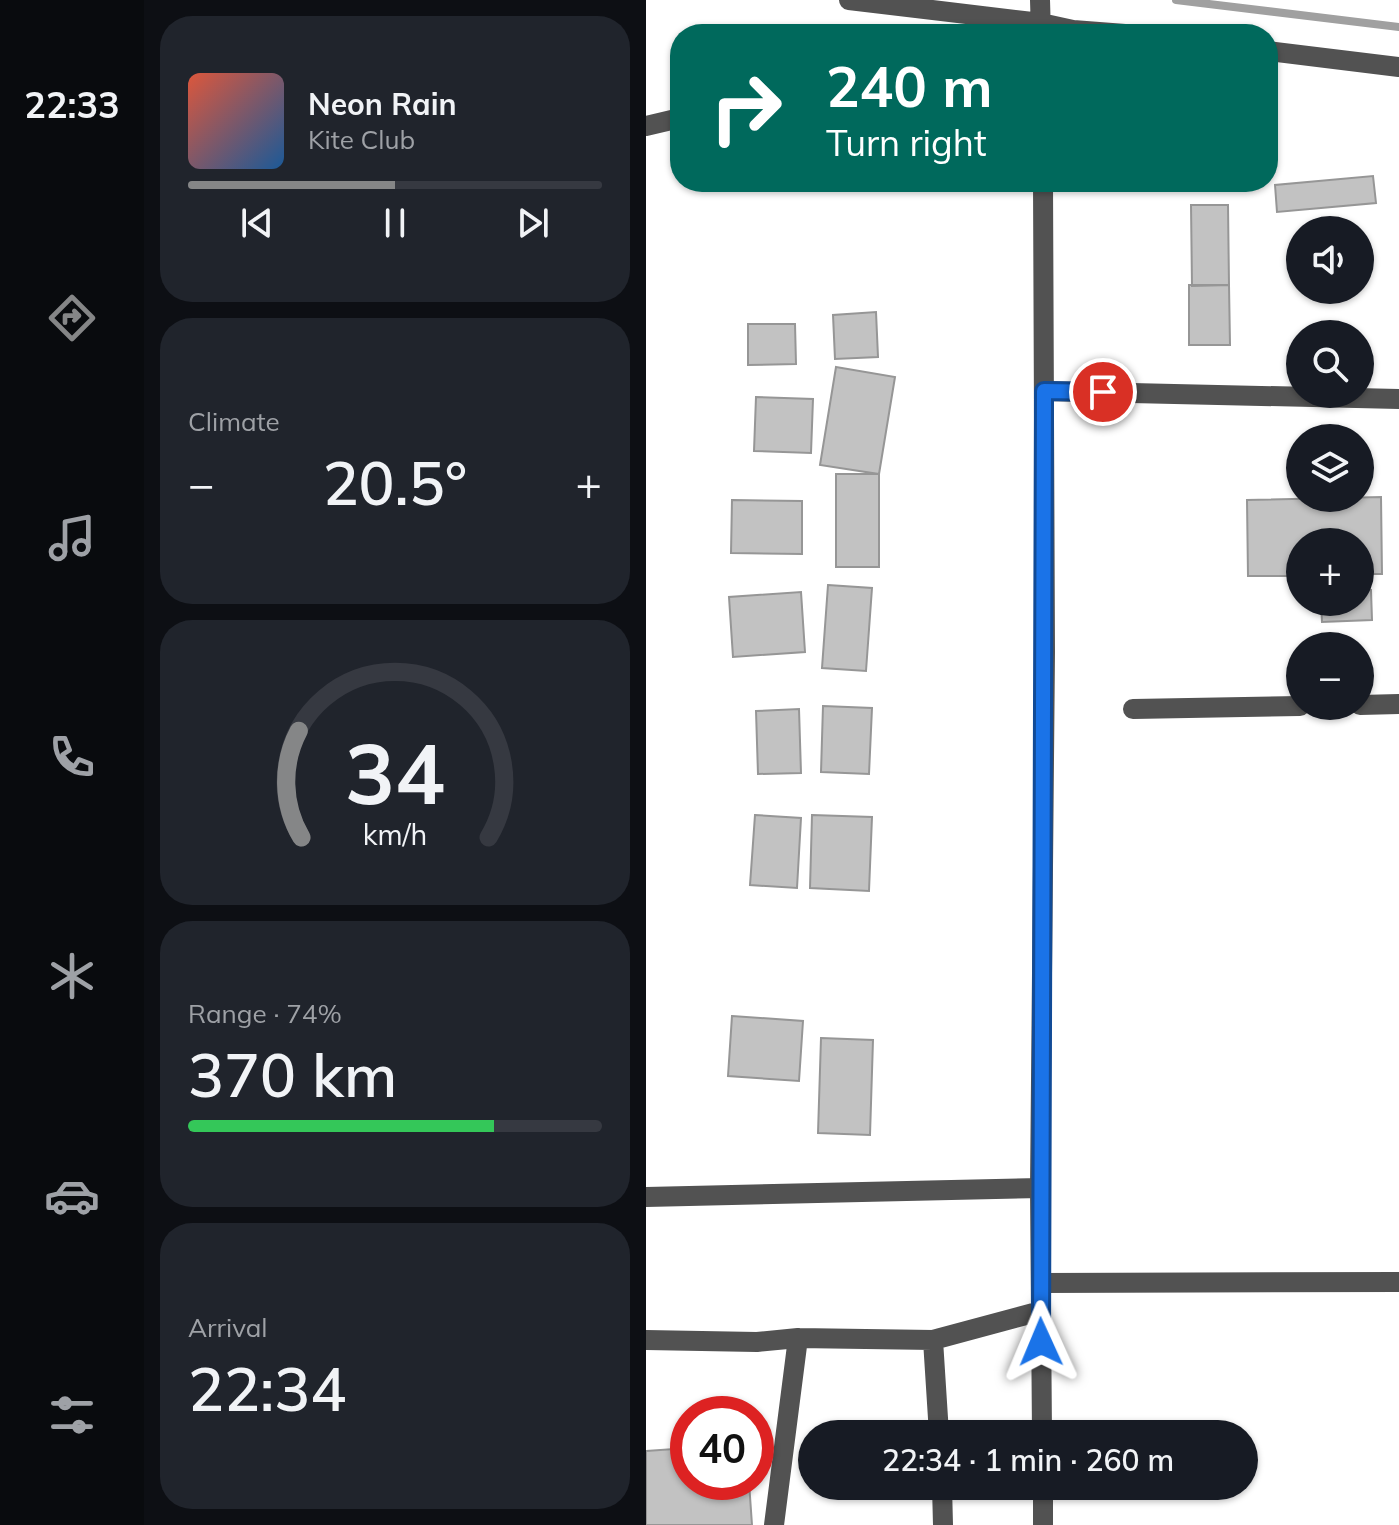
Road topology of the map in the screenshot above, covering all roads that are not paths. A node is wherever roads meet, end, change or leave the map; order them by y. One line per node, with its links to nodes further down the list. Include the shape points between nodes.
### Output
1 (849, 0): 3 (street)
2 (1040, 0): 4 (street)
3 (1014, 24)
4 (1041, 24)
5 (1278, 52): 6 (street)
6 (1399, 67)
7 (670, 120): 8 (street)
8 (646, 126)
9 (1043, 192): 10 (street)
10 (1044, 391): 11 (street); 16 (street)
11 (1399, 399)
12 (1399, 704): 13 (street)
13 (1374, 705)
14 (1286, 706): 15 (street)
15 (1133, 709)
16 (1040, 1188): 17 (street); 19 (street)
17 (646, 1197)
18 (1399, 1282): 19 (street)
19 (1041, 1283): 20 (street)
20 (1041, 1311): 23 (street); 25 (street)
21 (798, 1338): 22 (street); 23 (street); 28 (street)
22 (646, 1340)
23 (933, 1340): 24 (street)
24 (938, 1420)
25 (1042, 1420)
26 (942, 1500): 29 (street)
27 (1043, 1500): 30 (street)
28 (774, 1525)
29 (943, 1525)
30 (1043, 1525)

